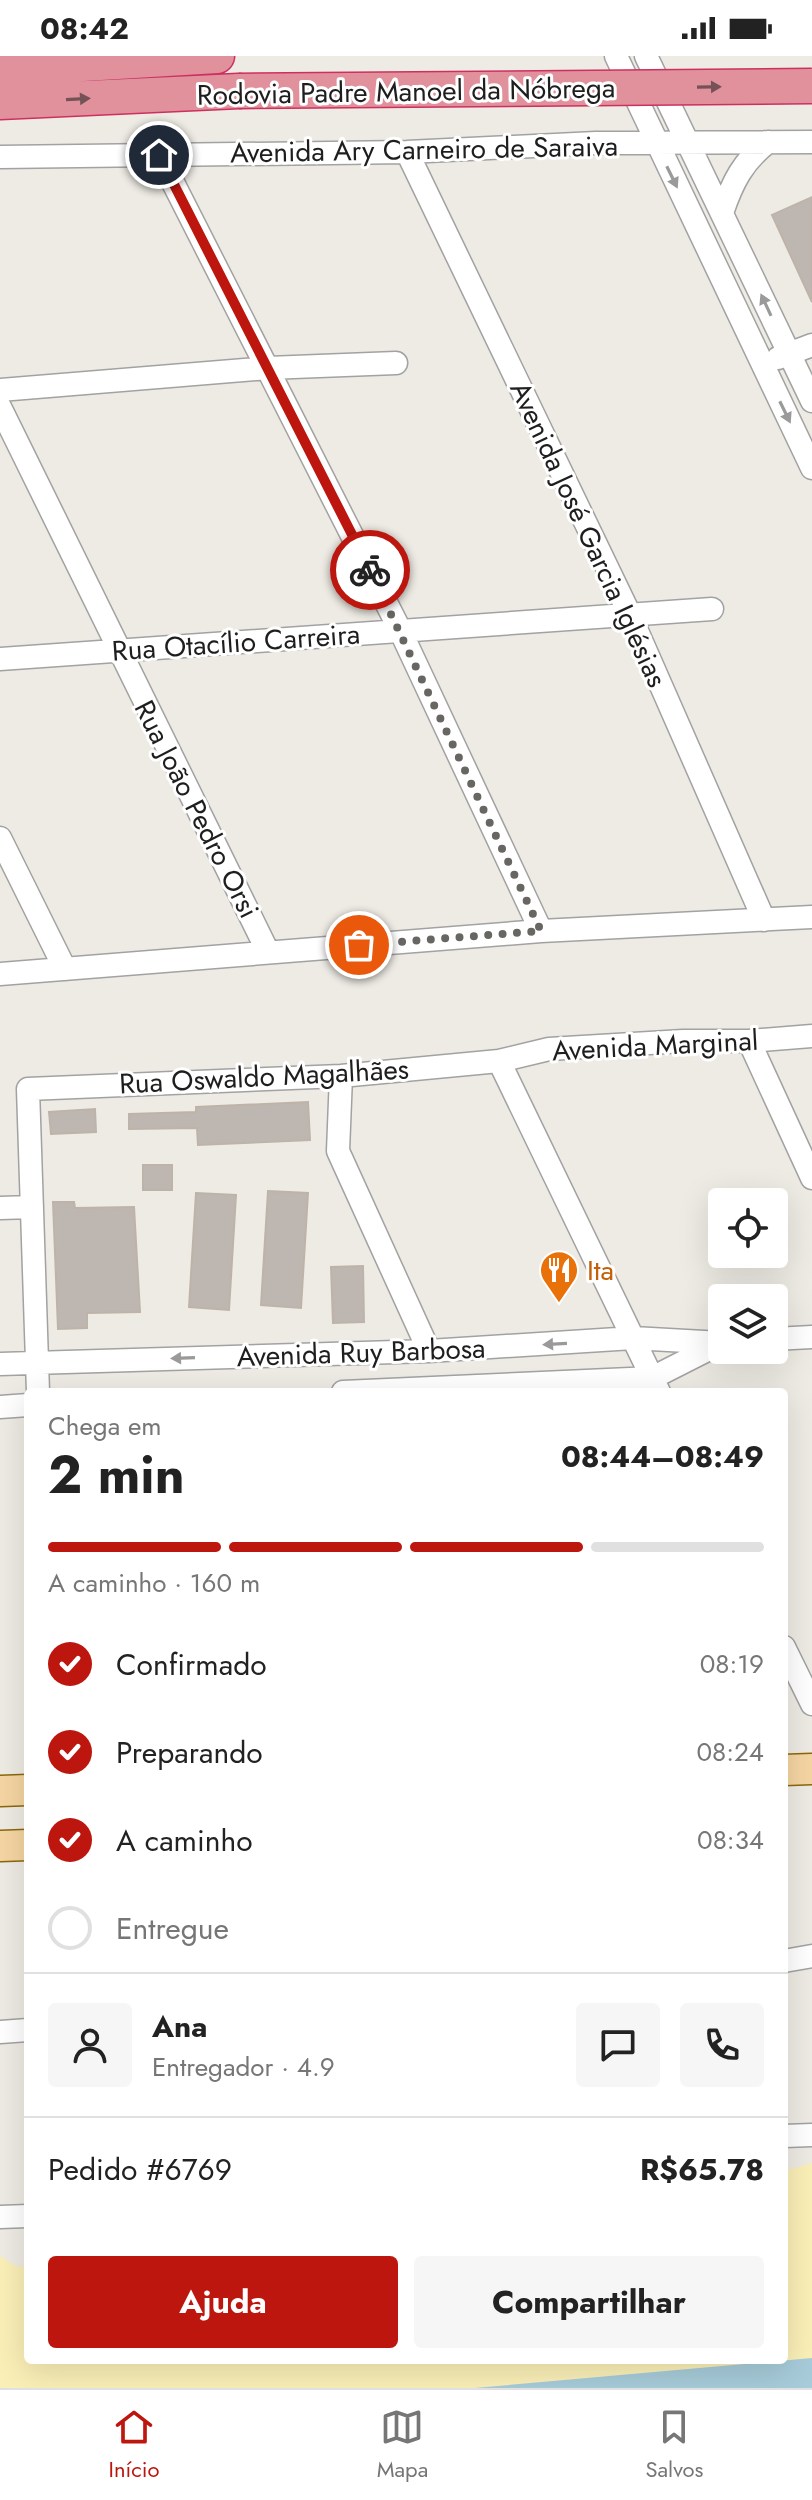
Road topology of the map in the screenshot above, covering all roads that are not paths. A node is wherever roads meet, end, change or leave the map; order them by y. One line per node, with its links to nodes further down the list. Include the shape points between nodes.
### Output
1 (217, 56): 4 (highway, Rodovia Padre Manoel da Nóbrega)
2 (616, 56): 10 (street)
3 (647, 56): 7 (street)
4 (0, 69)
5 (812, 86): 6 (highway, Rodovia Padre Manoel da Nóbrega, one-way to 5, bridge, via 239,91)
6 (0, 102)
7 (688, 142): 8 (street); 10 (street, Avenida Ary Carneiro de Saraiva); 14 (street)
8 (768, 142): 9 (street); 14 (street, via 739,171)
9 (812, 142)
10 (656, 144): 11 (street, Avenida Ary Carneiro de Saraiva); 18 (street, one-way to 18)
11 (407, 152): 12 (street, Avenida Ary Carneiro de Saraiva); 25 (street, Avenida José Garcia Iglésias)
12 (159, 155): 13 (street, Avenida Ary Carneiro de Saraiva); 19 (street)
13 (0, 157)
14 (722, 213): 16 (street, one-way to 14)
15 (812, 345): 16 (street)
16 (789, 353): 18 (street); 21 (street)
17 (396, 363): 19 (street)
18 (762, 365): 23 (street, one-way to 23)
19 (268, 368): 20 (street); 26 (street)
20 (0, 390)
21 (812, 401)
22 (0, 407): 27 (street, Rua João Pedro Orsi)
23 (812, 468)
24 (712, 609): 25 (street, Rua Otacílio Carreira)
25 (630, 615): 26 (street, Rua Otacílio Carreira); 31 (street, Avenida José Garcia Iglésias)
26 (400, 630): 27 (street, Rua Otacílio Carreira); 32 (street)
27 (118, 651): 28 (street, Rua Otacílio Carreira); 33 (street, Rua João Pedro Orsi)
28 (0, 659)
29 (0, 838): 34 (street)
30 (812, 917): 31 (street)
31 (764, 920): 32 (street)
32 (541, 931): 33 (street)
33 (268, 952): 34 (street)
34 (65, 969): 35 (street)
35 (0, 974)
36 (812, 1036): 37 (street, Avenida Marginal)
37 (749, 1041): 38 (street, Avenida Marginal, via 549,1049); 40 (street)
38 (499, 1061): 39 (street, Rua Oswaldo Magalhães); 44 (street)
39 (341, 1076): 41 (street, Rua Oswaldo Magalhães, via 28,1089); 47 (street, via 338,1151)
40 (812, 1178)
41 (32, 1207): 42 (street); 49 (street)
42 (0, 1208)
43 (812, 1337): 45 (street)
44 (633, 1338): 46 (street, Avenida Ruy Barbosa); 47 (street, Avenida Ruy Barbosa, one-way to 47); 51 (street)
45 (788, 1338)
46 (708, 1342)
47 (429, 1351): 49 (street, Avenida Ruy Barbosa, one-way to 49)
48 (708, 1352): 51 (street, Avenida Ruy Barbosa)
49 (36, 1362): 50 (street, Avenida Ruy Barbosa); 52 (street)
50 (0, 1364)
51 (656, 1385): 53 (street, Avenida Ruy Barbosa)
52 (38, 1388)
53 (522, 1388)
54 (24, 1405): 55 (street)
55 (0, 1407)
56 (788, 1655): 57 (street)
57 (812, 1704)
58 (812, 1769): 59 (main road)
59 (788, 1770)
60 (24, 1790): 61 (main road)
61 (0, 1791)
62 (24, 1845): 63 (main road)
63 (0, 1846)
64 (812, 1956): 65 (street)
65 (788, 1960)
66 (24, 2030): 67 (street)
67 (0, 2032)
68 (812, 2135): 69 (street)
69 (788, 2136)
70 (24, 2216): 71 (street)
71 (0, 2217)

